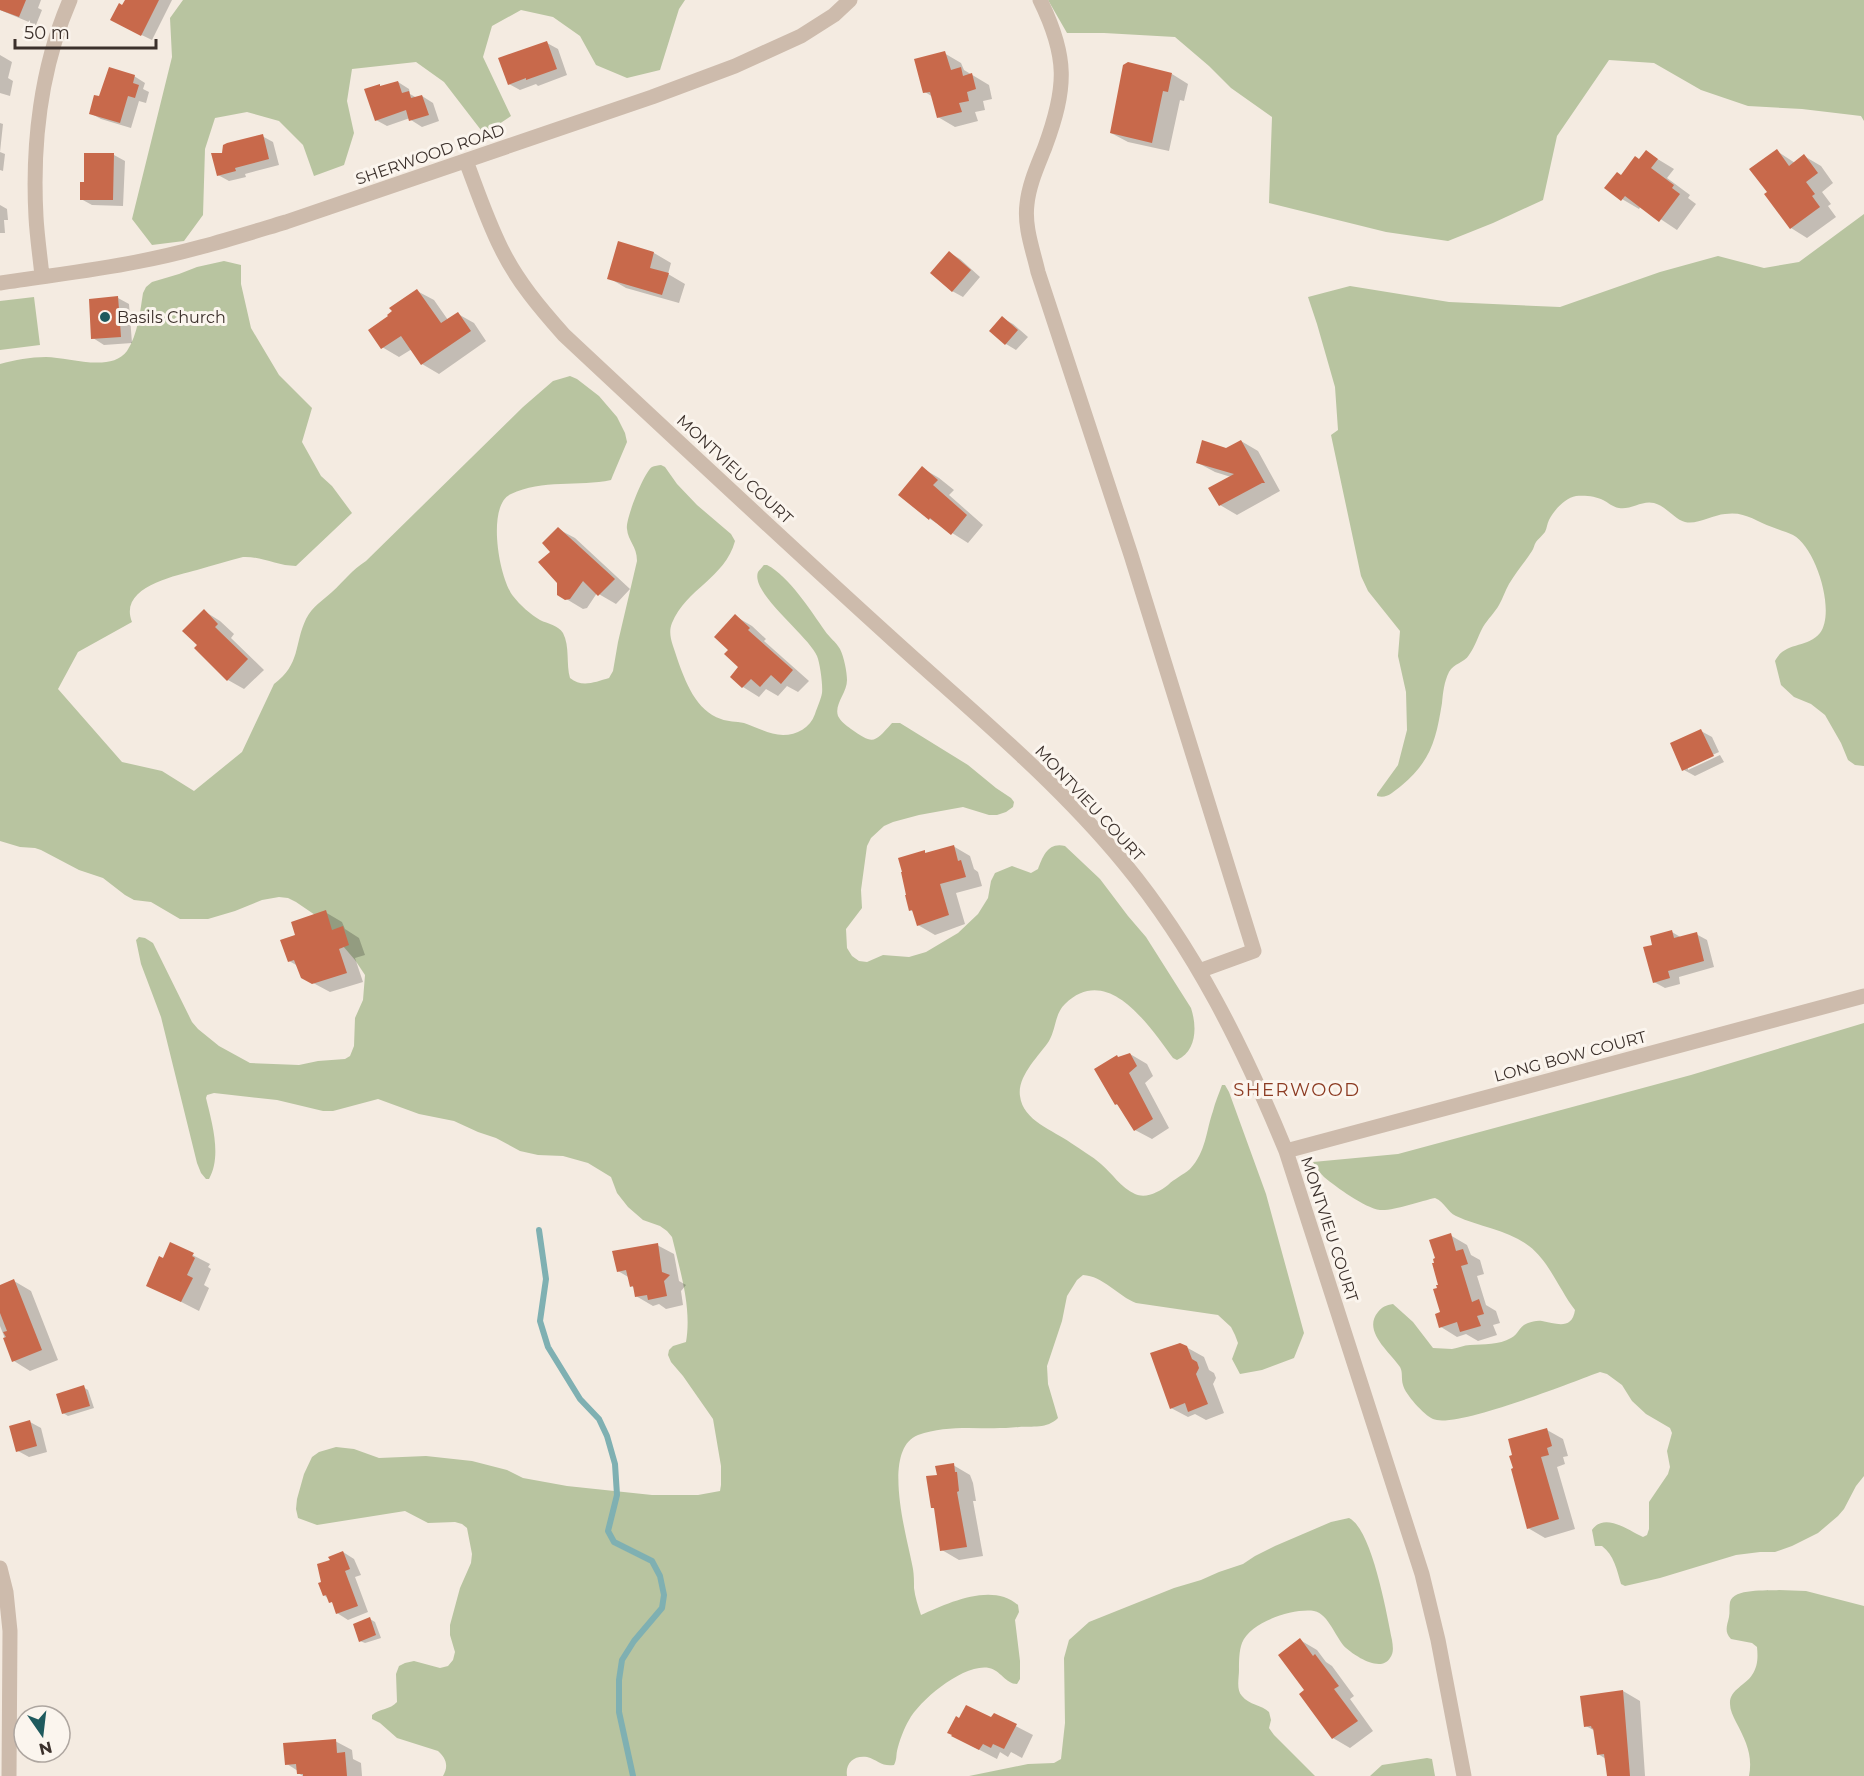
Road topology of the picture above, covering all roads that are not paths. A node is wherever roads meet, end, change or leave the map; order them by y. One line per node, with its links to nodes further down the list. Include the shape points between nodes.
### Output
1 (70, 0): 5 (street, via 48,66 40,114 36,216)
2 (850, 0): 4 (street, SHERWOOD ROAD, via 801,36 735,66)
3 (1040, 0): 7 (street, via 1058,43 1061,92 1052,129 1029,189 1028,231 1254,951)
4 (466, 161): 5 (street, SHERWOOD ROAD, via 191,250); 7 (street, MONTVIEU COURT, via 489,223 512,268 541,310 1042,775 1124,863)
5 (42, 276): 6 (street, SHERWOOD ROAD)
6 (0, 283)
7 (1199, 970): 9 (street, MONTVIEU COURT, via 1239,1043)
8 (1864, 996): 9 (street, LONG BOW COURT)
9 (1286, 1152): 12 (street, MONTVIEU COURT, via 1422,1574)
10 (0, 1568): 11 (street, via 10,1631)
11 (9, 1776)
12 (1464, 1776)

